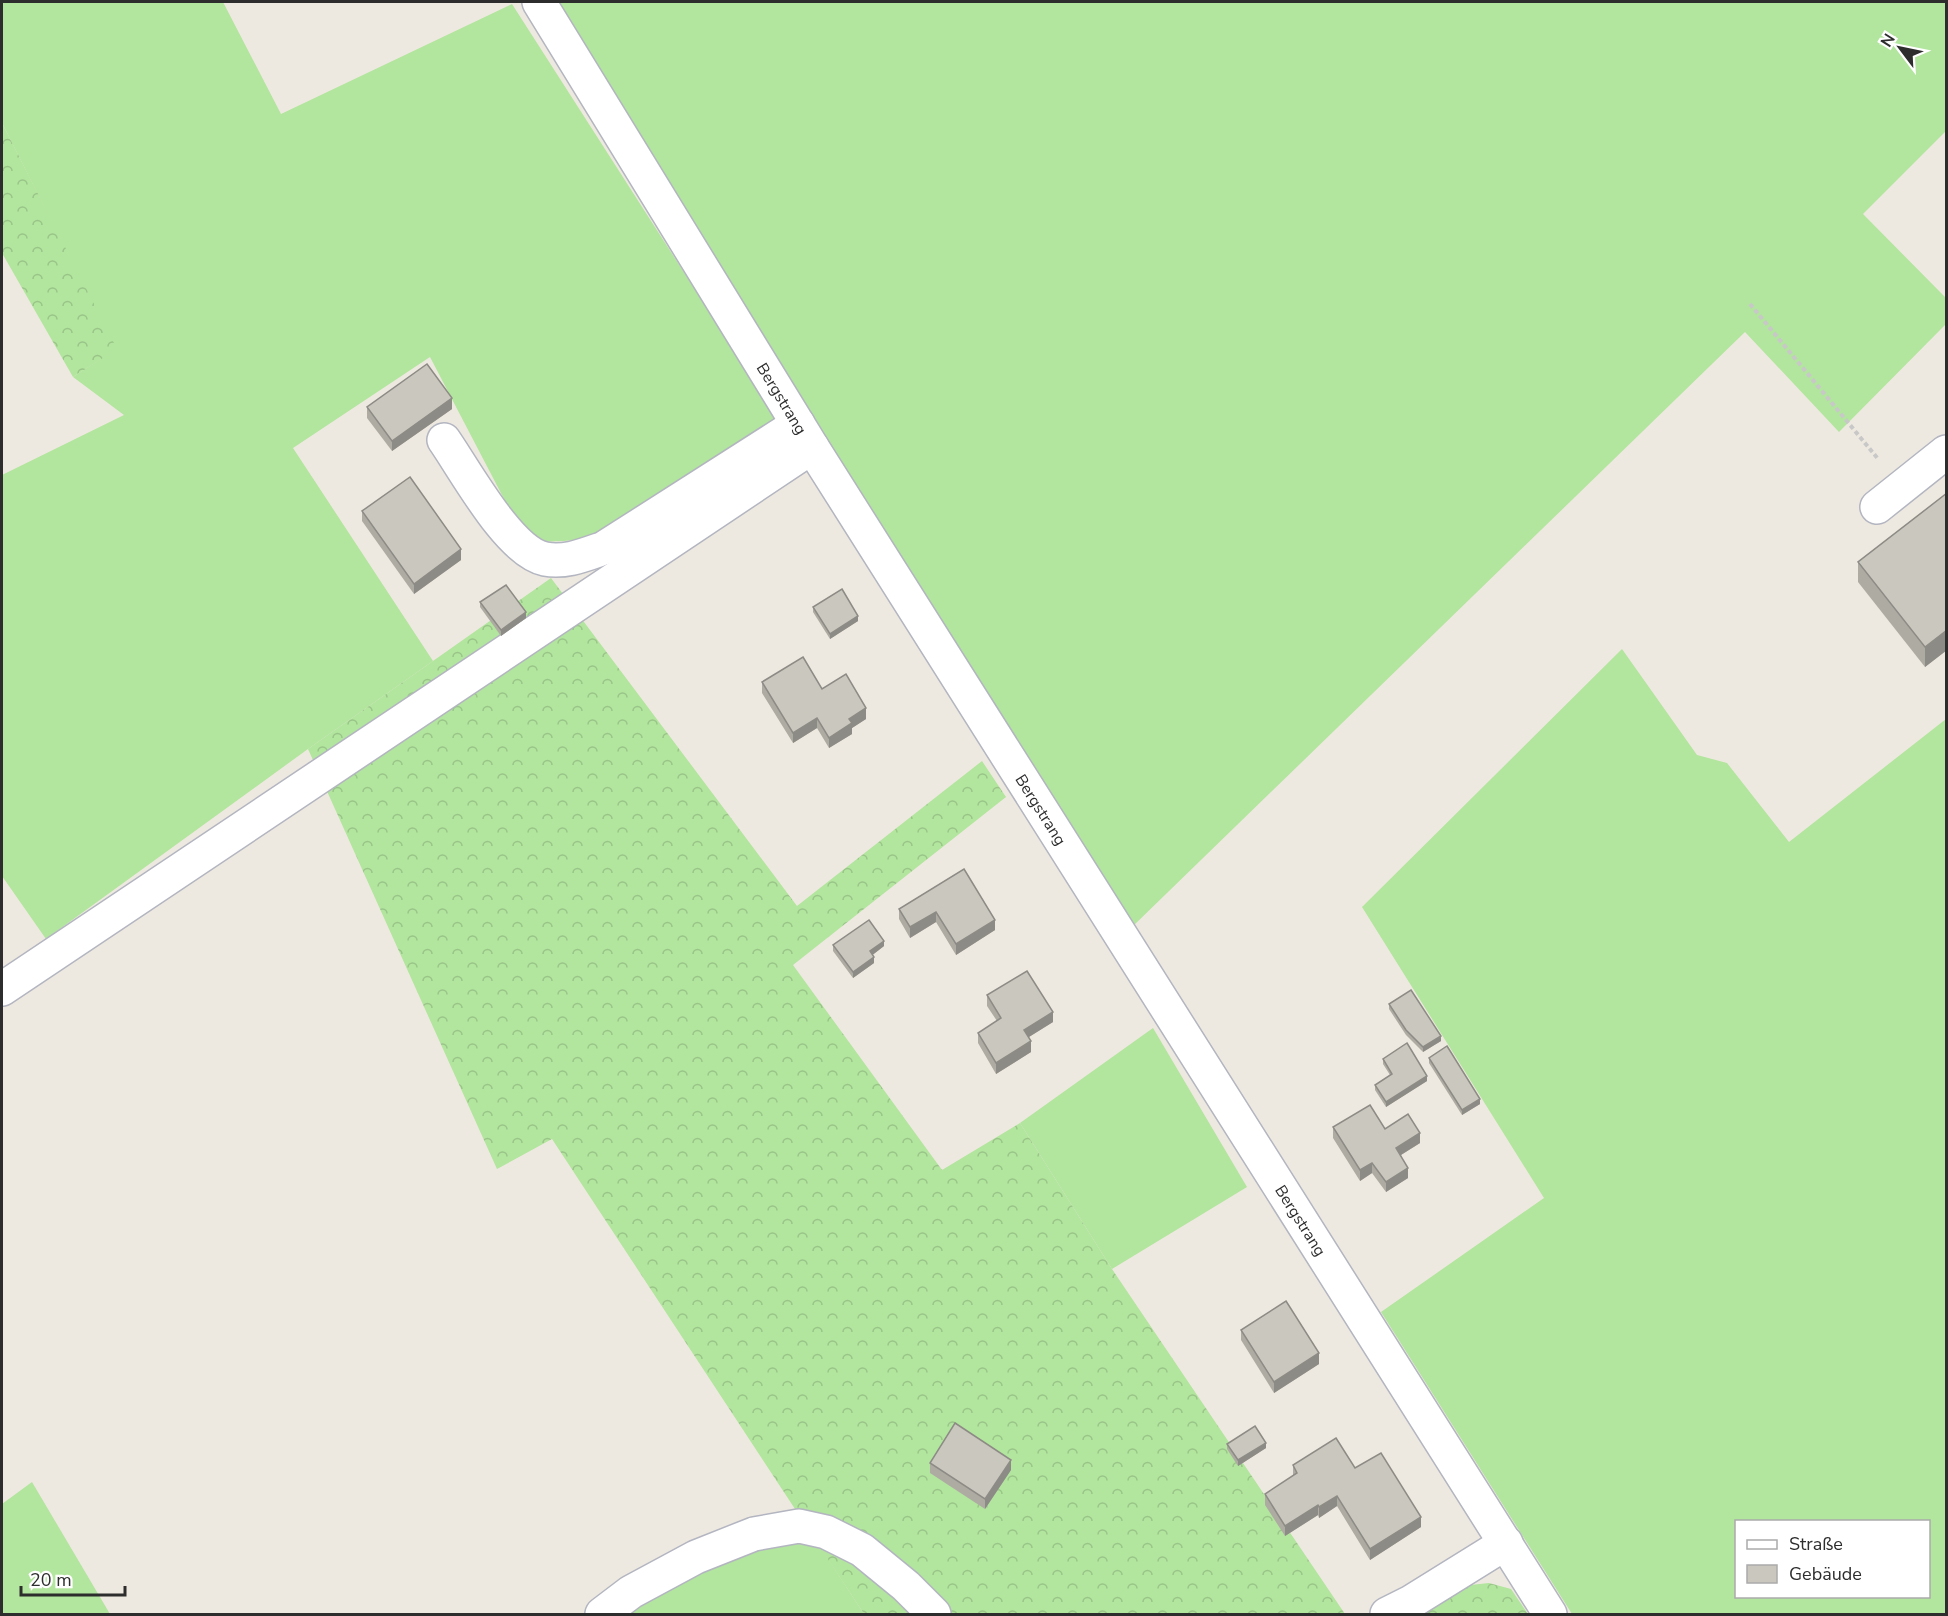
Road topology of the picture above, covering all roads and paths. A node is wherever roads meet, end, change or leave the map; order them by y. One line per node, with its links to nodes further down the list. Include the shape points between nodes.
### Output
1 (539, 2): 3 (street, Bergstrang)
2 (1750, 304): 6 (path)
3 (805, 435): 4 (street, via 604,548 570,559 543,559 521,548 505,531); 7 (street); 8 (street, Bergstrang)
4 (444, 440)
5 (1947, 452): 6 (street)
6 (1889, 497)
7 (2, 989)
8 (1506, 1543): 11 (street); 12 (street, Bergstrang)
9 (602, 1614): 10 (street, via 630,1592 696,1557 754,1534 799,1526 826,1532 862,1550)
10 (934, 1614)
11 (1387, 1614)
12 (1550, 1614)

